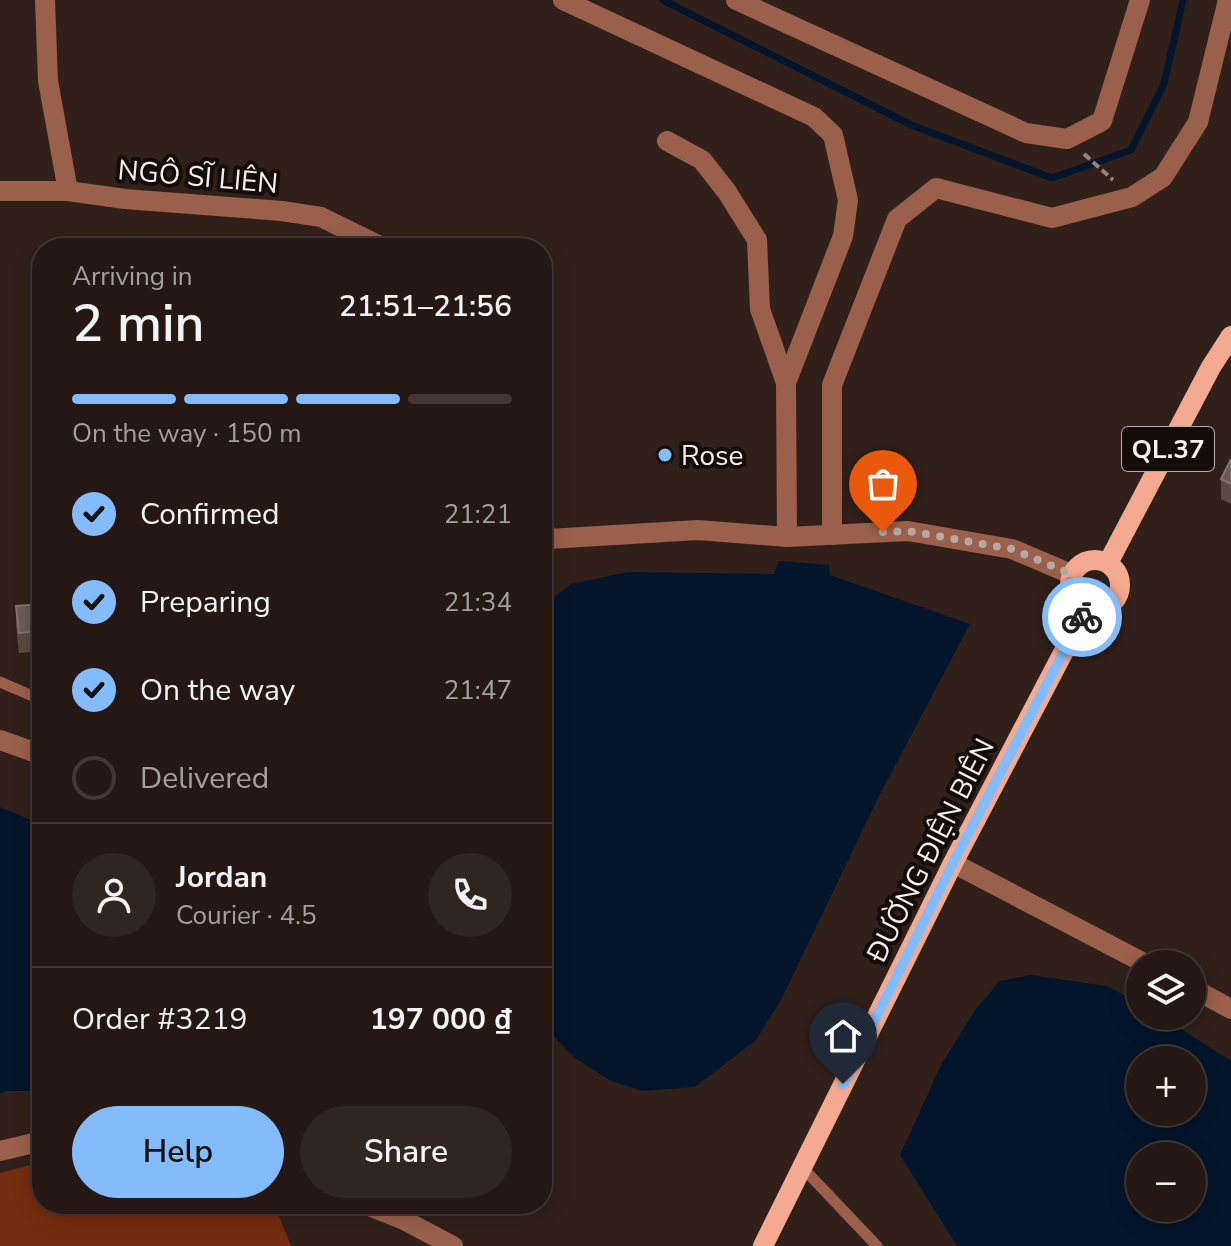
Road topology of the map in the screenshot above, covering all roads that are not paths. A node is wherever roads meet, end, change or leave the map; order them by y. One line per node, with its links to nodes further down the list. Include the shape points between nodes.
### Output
1 (45, 0): 8 (street, via 48,81)
2 (563, 0): 11 (street, via 814,117 833,135 848,200 843,236)
3 (736, 0): 4 (street, via 1026,133 1067,139 1102,121)
4 (1140, 0)
5 (1228, 0): 12 (street, via 1198,122 1163,177 1132,197 1052,218 936,188 897,219 832,385)
6 (667, 141): 11 (street, via 702,160 757,240 760,309)
7 (0, 191): 8 (street, NGÔ SĨ LIÊN)
8 (68, 191): 9 (street, NGÔ SĨ LIÊN, via 321,217)
9 (364, 238)
10 (1231, 336): 15 (main road, QL.37)
11 (786, 383): 14 (street)
12 (832, 535): 14 (street); 16 (street, via 923,533 1012,549)
13 (552, 536): 14 (street, via 698,530)
14 (787, 537)
15 (1108, 563): 16 (main road, via 1087,560); 17 (main road, via 1118,576 1120,592 1103,609)
16 (1071, 574): 17 (main road, via 1071,595)
17 (1086, 609): 22 (main road, ĐƯỜNG ĐIỆN BIÊN)
18 (0, 682): 19 (lane)
19 (32, 696)
20 (0, 740): 21 (street)
21 (32, 751)
22 (953, 863): 23 (street); 28 (main road, ĐƯỜNG ĐIỆN BIÊN)
23 (1126, 954)
24 (1206, 996): 25 (street)
25 (1231, 1009)
26 (32, 1143): 27 (street)
27 (0, 1151)
28 (802, 1167): 31 (main road, ĐƯỜNG ĐIỆN BIÊN); 32 (lane)
29 (389, 1214): 30 (street)
30 (453, 1246)
31 (763, 1246)
32 (877, 1246)

